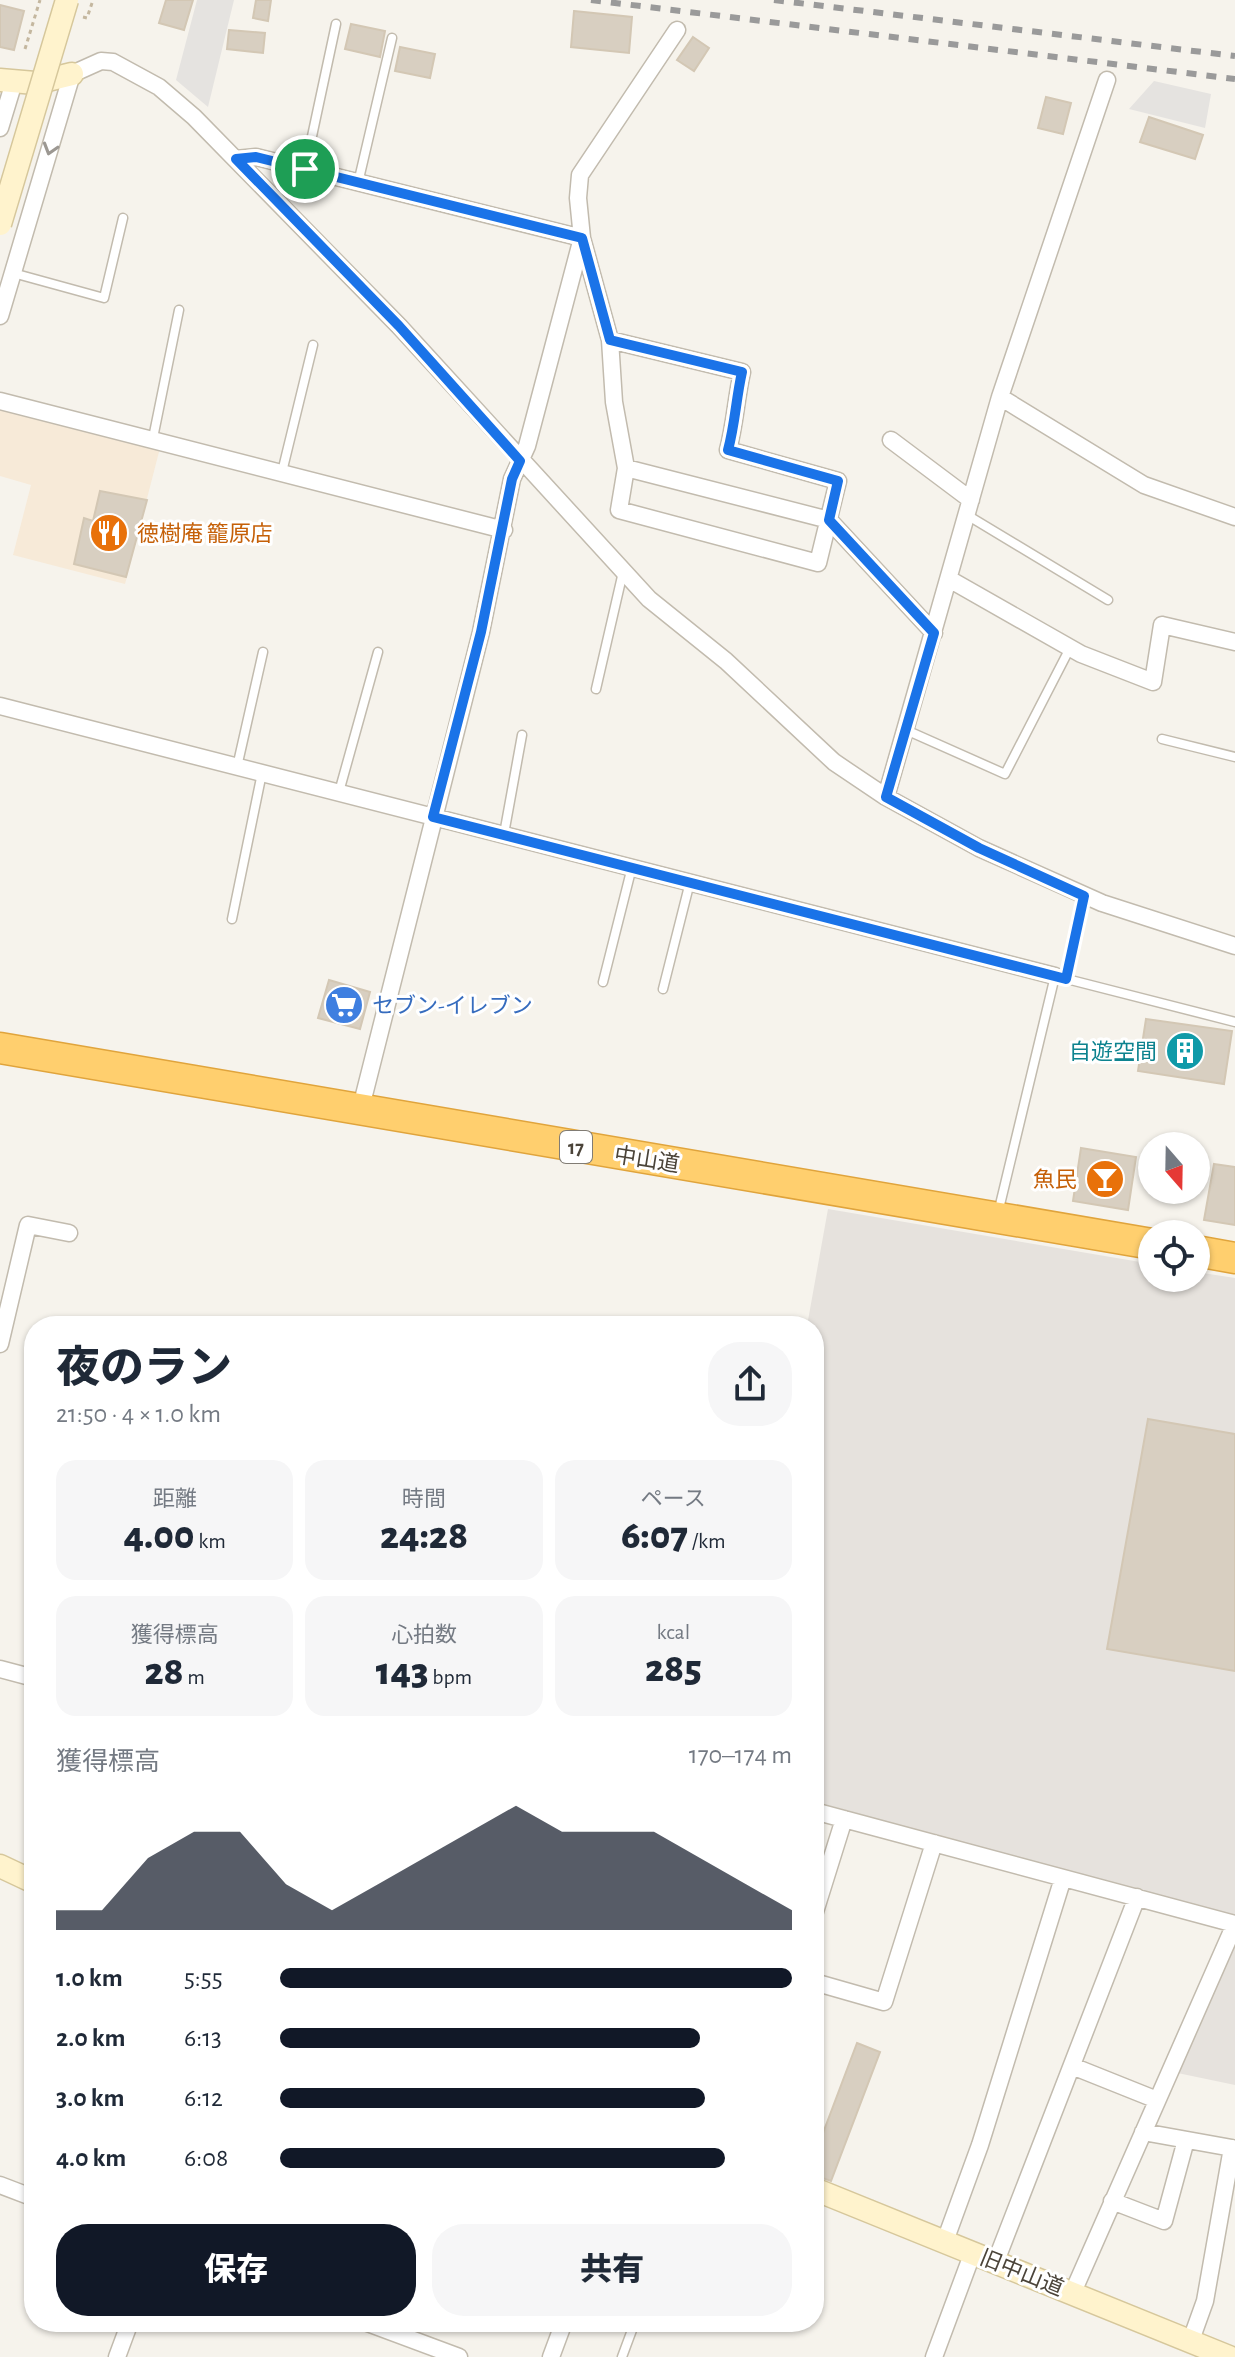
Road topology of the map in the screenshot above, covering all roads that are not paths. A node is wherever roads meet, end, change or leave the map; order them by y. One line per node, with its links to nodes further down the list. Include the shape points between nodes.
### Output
1 (68, 0): 8 (lane); 14 (main road, bridge)
2 (336, 24): 11 (lane)
3 (677, 30): 15 (street, via 580,175)
4 (392, 38): 12 (lane)
5 (72, 74): 8 (main road); 10 (street, via 101,61 129,70 177,102); 16 (street, one-way to 16)
6 (1107, 80): 21 (street)
7 (7, 81): 8 (main road); 9 (street)
8 (44, 81)
9 (0, 128)
10 (236, 159): 11 (street, via 256,157); 25 (street)
11 (305, 169): 12 (street)
12 (358, 183): 15 (street)
13 (123, 218): 16 (lane, via 104,298)
14 (0, 224)
15 (582, 238): 19 (street); 25 (street)
16 (13, 273): 18 (street)
17 (179, 310): 23 (lane)
18 (0, 316)
19 (610, 340): 26 (street); 30 (street, via 742,372 728,450 838,481)
20 (313, 345): 27 (lane)
21 (1000, 397): 28 (street); 29 (street, via 1144,485)
22 (0, 401): 23 (street)
23 (153, 438): 27 (street)
24 (891, 440): 28 (street)
25 (520, 461): 31 (street); 32 (street)
26 (626, 468): 30 (street); 30 (street, via 619,510 818,563)
27 (282, 472): 31 (street)
28 (969, 507): 33 (street); 34 (lane)
29 (1235, 517)
30 (829, 520): 35 (street)
31 (504, 530): 50 (street)
32 (623, 571): 40 (lane); 49 (street, via 834,762)
33 (949, 579): 35 (street); 37 (street)
34 (1108, 600)
35 (934, 633): 42 (street)
36 (1235, 642): 37 (street, via 1162,625 1153,682)
37 (1070, 648): 42 (lane, via 1005,774)
38 (263, 652): 46 (lane)
39 (378, 652): 48 (lane)
40 (596, 689)
41 (0, 706): 46 (street)
42 (906, 730): 49 (street)
43 (522, 735): 51 (lane)
44 (1162, 739): 45 (lane)
45 (1235, 757)
46 (236, 767): 47 (street)
47 (262, 773): 48 (street); 55 (lane)
48 (339, 793): 50 (street)
49 (886, 797): 54 (street, via 979,848)
50 (433, 817): 51 (street); 62 (street)
51 (504, 834): 52 (street)
52 (632, 867): 53 (street); 58 (lane)
53 (690, 882): 57 (street); 59 (lane)
54 (1084, 896): 56 (street); 57 (lane)
55 (232, 919)
56 (1235, 946)
57 (1060, 977): 60 (lane); 63 (lane)
58 (603, 982)
59 (663, 989)
60 (1235, 1022)
61 (0, 1048): 62 (highway, 中山道 / 17)
62 (360, 1111): 63 (highway, 中山道 / 17)
63 (997, 1217): 65 (highway, 中山道 / 17)
64 (69, 1233): 68 (street, via 28,1225)
65 (1138, 1242)
66 (1210, 1254): 67 (highway)
67 (1235, 1258)
68 (2, 1324): 69 (street)
69 (0, 1344)
70 (0, 1669): 71 (street)
71 (24, 1675)
72 (824, 1814): 73 (street)
73 (844, 1819): 74 (street); 78 (street)
74 (934, 1843): 77 (street); 80 (street, via 884,2002)
75 (0, 1866): 76 (main road)
76 (24, 1877)
77 (1063, 1878): 79 (street); 90 (street)
78 (824, 1883)
79 (1137, 1897): 81 (street); 82 (street, via 1235,1924)
80 (824, 1985)
81 (1072, 2066): 82 (street); 92 (street)
82 (1157, 2100): 83 (street)
83 (1143, 2132): 84 (street); 89 (street)
84 (1186, 2140): 85 (street); 89 (street, via 1164,2221)
85 (1233, 2149): 98 (street, via 1205,2301)
86 (0, 2185): 88 (street)
87 (824, 2193): 90 (main road, 旧中山道)
88 (24, 2194)
89 (1112, 2201): 93 (street)
90 (945, 2241): 91 (main road, 旧中山道)
91 (973, 2252): 92 (main road, 旧中山道); 104 (street)
92 (996, 2261): 93 (main road, 旧中山道)
93 (1073, 2292): 98 (main road, 旧中山道)
94 (126, 2332): 100 (street)
95 (392, 2332): 101 (street)
96 (560, 2332): 102 (street)
97 (631, 2332): 103 (lane)
98 (1191, 2340): 105 (main road, 旧中山道)
99 (1235, 2346): 105 (street)
100 (117, 2357)
101 (459, 2357)
102 (551, 2357)
103 (622, 2357)
104 (934, 2357)
105 (1229, 2357)

